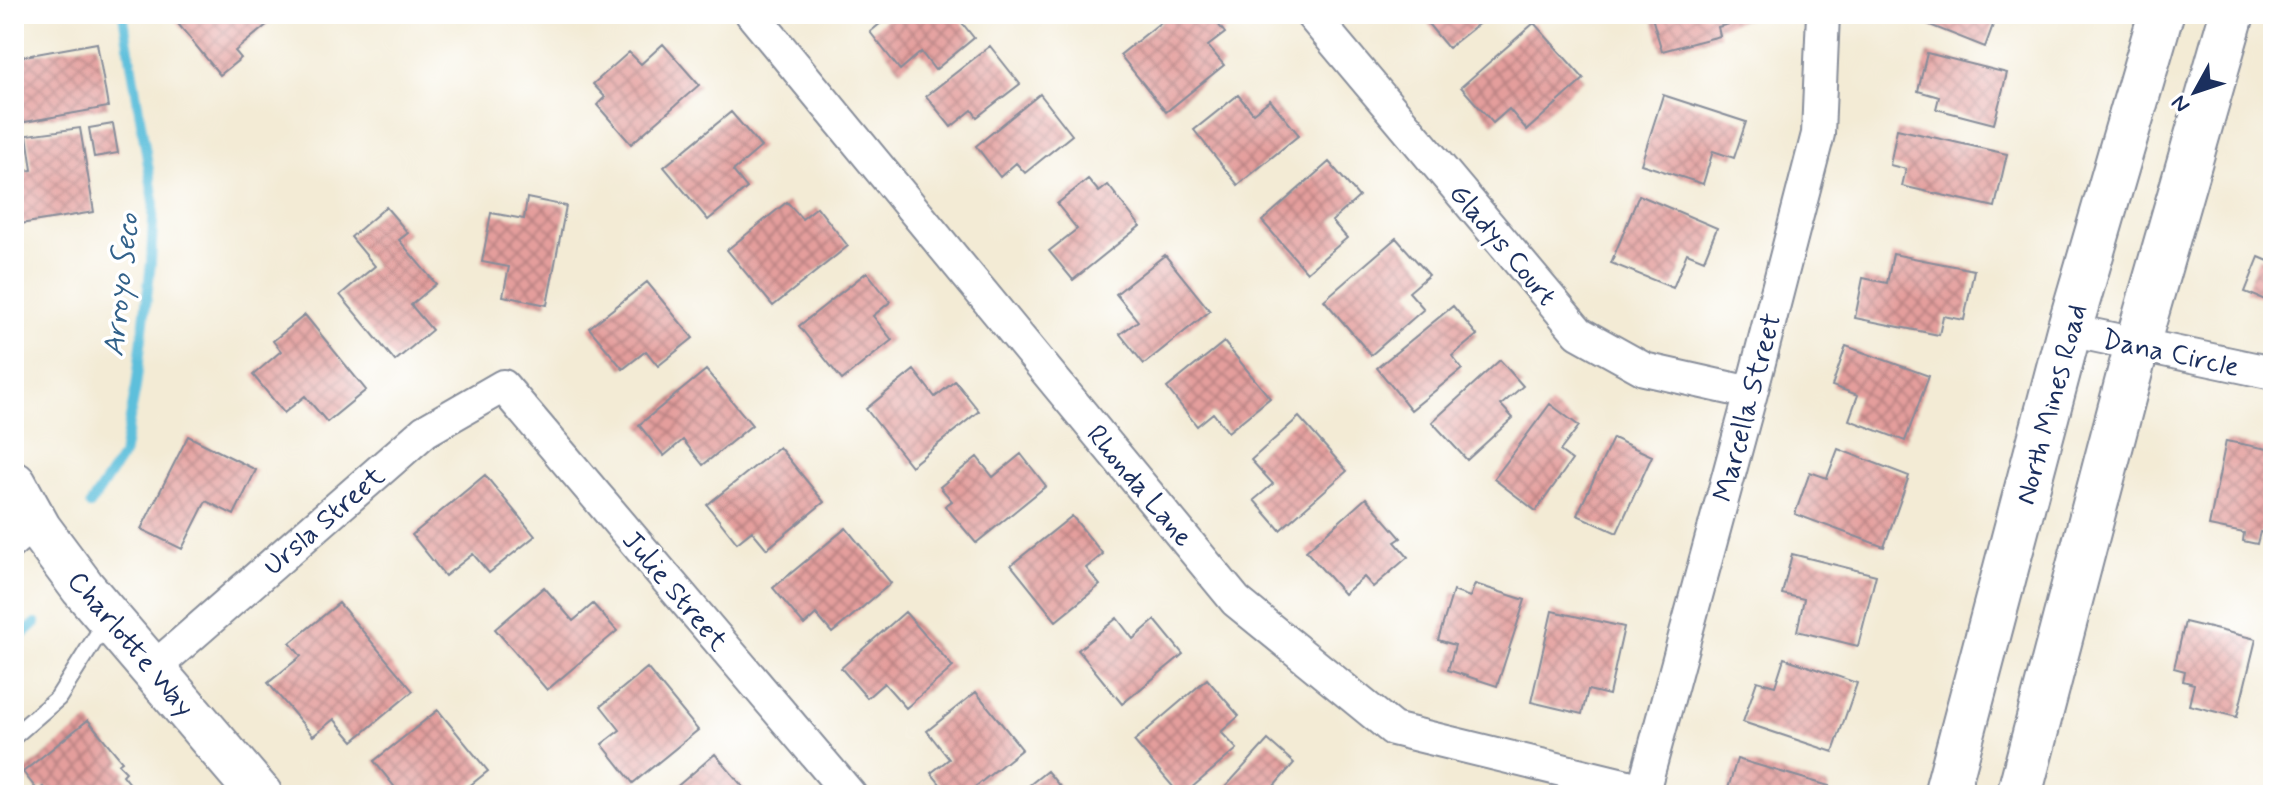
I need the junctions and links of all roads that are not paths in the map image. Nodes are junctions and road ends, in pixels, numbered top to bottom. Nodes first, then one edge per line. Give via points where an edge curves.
1 (752, 14) edge
2 (1311, 14) edge
3 (1823, 14) edge
4 (2161, 14) edge
5 (2232, 14) edge
6 (2069, 330) junction
7 (2137, 345) junction
8 (2273, 373) edge
9 (503, 386) joint
10 (1751, 393) junction
11 (14, 484) edge
12 (26, 540) edge
13 (96, 602) junction
14 (154, 668) junction
15 (14, 736) edge
16 (1643, 792) edge
17 (260, 795) edge
18 (850, 795) edge
19 (1946, 795) edge
20 (2019, 795) edge

1 - 16 street, Rhonda Lane via 1236,601 1393,729
2 - 10 street, Gladys Court via 1579,333 1644,369
3 - 10 street, Marcella Street via 1818,134
4 - 6 main road, North Mines Road
5 - 7 main road
6 - 7 street, Dana Circle
6 - 19 main road, North Mines Road
7 - 8 street, Dana Circle
7 - 20 main road
9 - 14 street, Ursla Street via 425,431
9 - 18 street, Julie Street
10 - 16 street, Marcella Street
11 - 12 main road, Charlotte Way
12 - 13 main road, Charlotte Way
13 - 14 main road, Charlotte Way
13 - 15 lane via 58,698
14 - 17 main road, Charlotte Way

